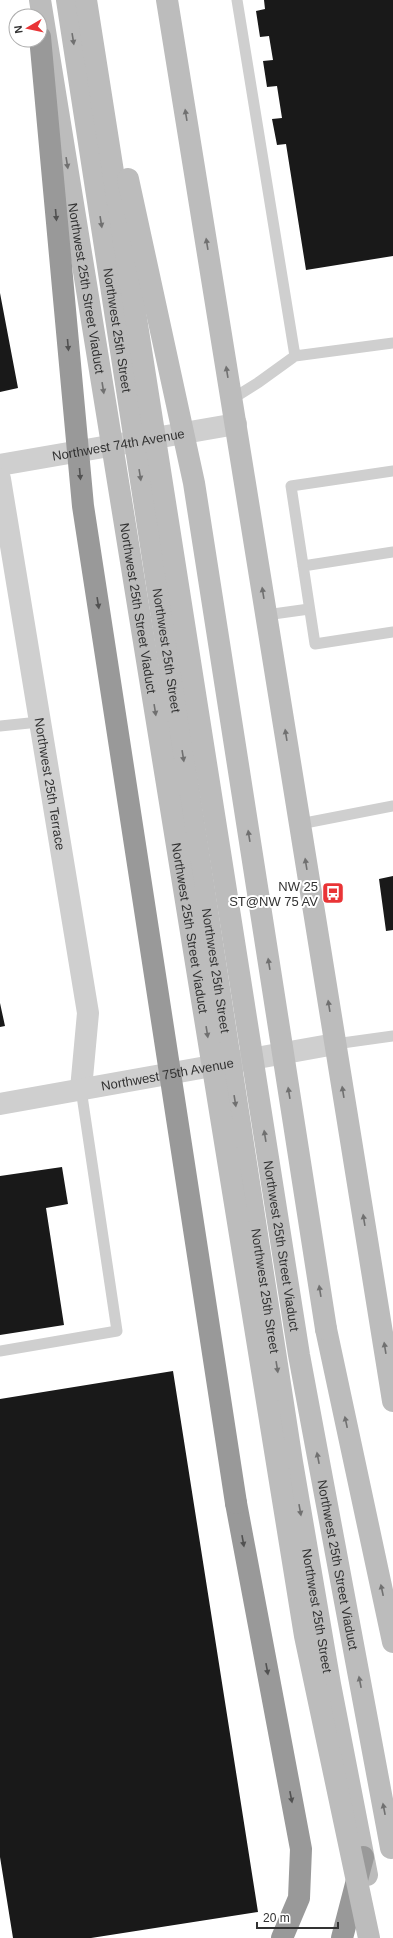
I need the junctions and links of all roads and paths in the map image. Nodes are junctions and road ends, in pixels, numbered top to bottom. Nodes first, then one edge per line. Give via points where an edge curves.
1 (40, 0) edge
2 (67, 0) edge
3 (86, 0) edge
4 (90, 0) edge
5 (168, 0) edge
6 (237, 0) edge
7 (41, 48) edge
8 (393, 343) edge
9 (294, 356) junction
10 (232, 399) junction
11 (236, 424) junction
12 (134, 441) junction
13 (0, 465) edge
14 (393, 471) edge
15 (0, 479) edge
16 (393, 552) edge
17 (303, 566) junction
18 (309, 609) junction
19 (266, 615) junction
20 (393, 632) edge
21 (39, 722) junction
22 (0, 726) edge
23 (393, 806) edge
24 (300, 824) junction
25 (393, 1036) edge
26 (335, 1044) junction
27 (229, 1062) junction
28 (81, 1089) junction
29 (0, 1104) edge
30 (0, 1351) edge
31 (393, 1401) edge
32 (393, 1642) edge
33 (392, 1851) edge
34 (357, 1856) junction
35 (282, 1938) edge
36 (342, 1938) edge
37 (369, 1938) edge
38 (379, 1938) edge

1 -> 34 main road, Northwest 25th Street Viaduct, bridge via 305,1636
2 -> 12 main road, Northwest 25th Street
33 -> 3 main road, Northwest 25th Street Viaduct, bridge via 299,1356
32 -> 4 main road, bridge via 326,1329 194,482
10 -> 5 main road
6 - 9 lane
7 -> 35 highway, bridge via 83,506 236,1503 301,1849 299,1898
8 - 9 lane
9 - 10 lane
10 - 11 main road
11 - 12 street, Northwest 74th Avenue
19 -> 11 main road
12 - 13 street, Northwest 74th Avenue
12 -> 27 main road, Northwest 25th Street
14 - 17 lane via 291,486
15 - 21 street, Northwest 25th Terrace
16 - 17 lane
17 - 18 lane
18 - 19 lane
18 - 20 lane via 315,644
24 -> 19 main road
21 - 22 lane
21 - 28 street, Northwest 25th Terrace via 88,1013
23 - 24 lane
26 -> 24 main road
25 - 26 lane
26 - 27 street, Northwest 75th Avenue
31 -> 26 main road
27 - 28 street, Northwest 75th Avenue
27 -> 34 main road, Northwest 25th Street
28 - 29 street, Northwest 75th Avenue
28 - 30 lane via 117,1332
34 - 36 highway
34 - 37 main road, bridge
34 - 38 main road, Northwest 25th Street

